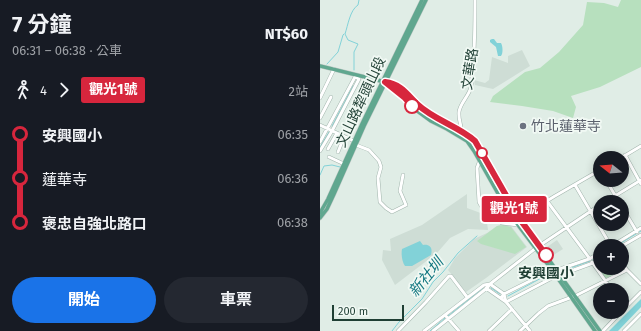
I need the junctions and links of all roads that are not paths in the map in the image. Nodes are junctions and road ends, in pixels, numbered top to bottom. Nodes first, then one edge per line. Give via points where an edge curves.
1 (422, 0) edge
2 (426, 0) edge
3 (476, 0) edge
4 (320, 66) edge
5 (334, 69) junction
6 (384, 82) junction
7 (320, 85) edge
8 (325, 88) junction
9 (331, 97) dead end
10 (320, 98) edge
11 (320, 118) edge
12 (320, 125) edge
13 (328, 128) junction
14 (332, 130) junction
15 (462, 131) junction
16 (336, 133) junction
17 (459, 136) junction
18 (344, 137) junction
19 (320, 142) edge
20 (355, 143) junction
21 (641, 146) edge
22 (328, 149) dead end
23 (320, 151) edge
24 (338, 152) dead end
25 (629, 153) edge
26 (329, 157) dead end
27 (480, 160) junction
28 (629, 162) edge
29 (344, 164) junction
30 (342, 172) junction
31 (593, 174) edge
32 (403, 175) dead end
33 (640, 182) edge
34 (575, 185) junction
35 (610, 187) edge
36 (615, 195) joint
37 (547, 201) junction
38 (591, 211) junction
39 (320, 213) edge
40 (320, 218) edge
41 (519, 218) junction
42 (629, 218) edge
43 (518, 225) junction
44 (566, 227) junction
45 (641, 228) edge
46 (639, 234) edge
47 (607, 239) edge
48 (627, 239) edge
49 (629, 241) edge
50 (540, 246) junction
51 (536, 248) junction
52 (591, 261) junction
53 (552, 270) junction
54 (557, 270) junction
55 (629, 272) edge
56 (558, 275) junction
57 (616, 275) edge
58 (605, 280) junction
59 (607, 283) edge
60 (490, 284) junction
61 (641, 284) edge
62 (484, 285) junction
63 (487, 288) junction
64 (641, 292) edge
65 (504, 294) junction
66 (575, 296) junction
67 (467, 298) junction
68 (501, 298) junction
69 (571, 298) junction
70 (506, 302) junction
71 (629, 304) edge
72 (512, 309) junction
73 (641, 314) edge
74 (444, 315) junction
75 (615, 319) edge
76 (448, 320) junction
77 (526, 325) junction
78 (398, 331) edge
79 (424, 331) edge
80 (433, 331) edge
81 (459, 331) edge
82 (489, 331) edge
83 (520, 331) edge
84 (530, 331) edge
85 (595, 331) edge
86 (600, 331) edge
87 (603, 331) edge
88 (624, 331) edge

1 - 6 main road, 文山路犂頭山段
2 - 6 main road, 文山路犂頭山段
3 - 15 street, 文華路 via 472,81 459,111
4 - 5 main road
5 - 6 main road
5 - 8 street
6 - 15 main road via 399,87 420,107
6 - 17 main road via 431,121
6 - 20 main road, 文山路犂頭山段
7 - 8 street
8 - 10 street
9 - 11 street
12 - 13 street
13 - 14 street
13 - 14 street via 355,77 359,79
13 - 19 street
14 - 16 street
14 - 23 street
15 - 17 street
15 - 41 main road via 475,141
16 - 18 street
16 - 22 street
17 - 27 main road via 467,141
18 - 20 street
18 - 24 street
20 - 29 main road, 文山路犂頭山段
20 - 30 main road, 文山路犂頭山段
20 - 32 street via 369,150 379,161 380,202 392,212 406,205 400,191
21 - 25 street
26 - 29 street
27 - 43 main road
27 - 43 street via 477,168 479,202 502,223
28 - 33 street
29 - 30 main road, 文山路犂頭山段
30 - 39 main road, 文山路犂頭山段
30 - 40 main road, 文山路犂頭山段 via 330,202
31 - 34 street
33 - 36 street
34 - 37 street
34 - 38 street
35 - 36 street
37 - 41 street
37 - 44 street
38 - 44 street
38 - 47 street
41 - 50 main road
42 - 46 street
43 - 51 main road
44 - 50 street
44 - 52 street
45 - 46 street
46 - 48 street
46 - 49 street
50 - 51 street
50 - 54 main road
51 - 53 main road
51 - 60 street
52 - 54 street
52 - 56 street
52 - 58 street
53 - 56 main road
53 - 65 street
54 - 56 main road
55 - 61 street
56 - 66 main road
56 - 69 main road
56 - 70 street
57 - 58 street
58 - 59 street
58 - 66 street
60 - 62 street
60 - 63 street
60 - 65 street
62 - 63 street
62 - 67 street
63 - 68 street
63 - 76 street
64 - 71 street
65 - 68 street
65 - 70 street
66 - 69 street
66 - 86 main road
67 - 74 street
67 - 78 street via 449,276
68 - 70 street
69 - 77 street via 548,306
69 - 85 main road
70 - 72 street
72 - 77 street
72 - 82 street
73 - 88 street
74 - 76 street
74 - 79 street
75 - 87 street
76 - 80 street
76 - 81 street
77 - 83 street
77 - 84 street

